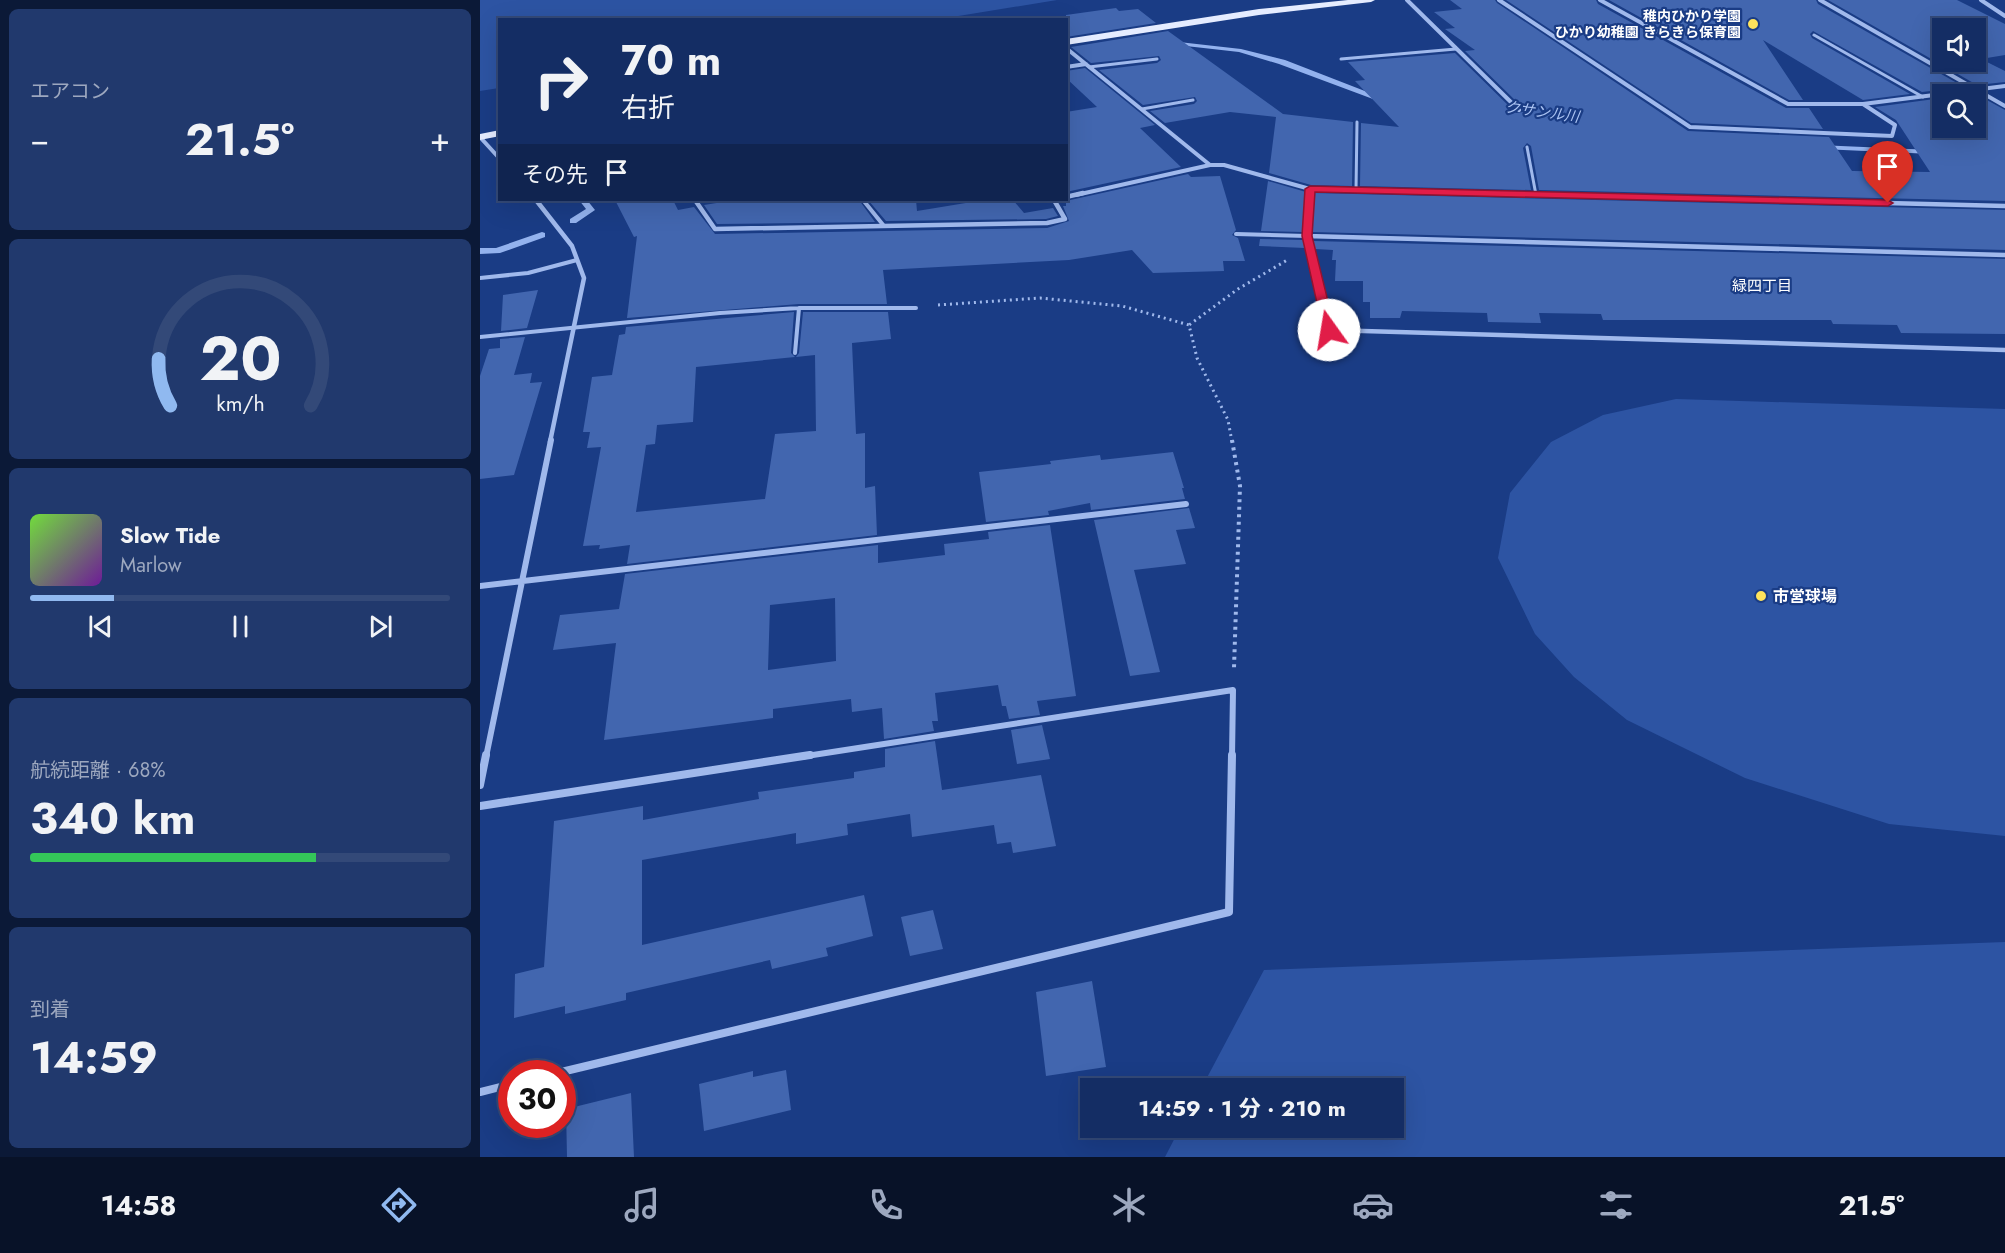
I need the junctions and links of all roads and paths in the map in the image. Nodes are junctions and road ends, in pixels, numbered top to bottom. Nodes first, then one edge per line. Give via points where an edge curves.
1 (1371, 0) edge
2 (1407, 0) edge
3 (1499, 0) edge
4 (1600, 0) edge
5 (1820, 0) edge
6 (1981, 0) edge
7 (2005, 16) edge
8 (1815, 35) dead end
9 (1068, 42) edge
10 (1456, 49) junction
11 (1068, 50) edge
12 (1158, 59) dead end
13 (1341, 59) dead end
14 (1088, 66) junction
15 (1068, 67) edge
16 (1966, 84) edge
17 (2005, 86) edge
18 (1986, 89) edge
19 (1932, 95) edge
20 (1923, 96) junction
21 (1986, 96) edge
22 (1193, 100) dead end
23 (1863, 104) junction
24 (2005, 106) edge
25 (1142, 109) junction
26 (1519, 110) dead end
27 (1357, 122) dead end
28 (498, 134) edge
29 (480, 137) edge
30 (1527, 147) dead end
31 (498, 157) edge
32 (1210, 165) junction
33 (1310, 189) junction
34 (1356, 190) junction
35 (1536, 195) junction
36 (1068, 197) edge
37 (537, 201) edge
38 (696, 201) edge
39 (864, 201) edge
40 (1054, 201) edge
41 (2005, 206) edge
42 (884, 226) junction
43 (1236, 234) dead end
44 (1307, 236) junction
45 (1310, 246) junction
46 (2005, 255) edge
47 (577, 260) junction
48 (480, 278) edge
49 (799, 308) junction
50 (916, 308) joint
51 (1188, 325) junction
52 (574, 327) junction
53 (480, 337) edge
54 (2005, 350) edge
55 (795, 354) dead end
56 (1186, 504) dead end
57 (523, 581) junction
58 (480, 586) edge
59 (1233, 690) junction
60 (480, 785) edge
61 (480, 806) edge
62 (576, 1069) edge
63 (498, 1088) edge
64 (480, 1092) edge

1 - 9 main road via 1258,12
2 - 10 street
3 - 23 street via 1690,127 1892,136 1894,125
4 - 23 street via 1788,104
5 - 16 street
6 - 7 street
8 - 20 lane
10 - 13 lane
10 - 26 street
11 - 14 street
12 - 14 lane
14 - 15 street
14 - 25 street
17 - 18 street
19 - 20 street
20 - 23 street
21 - 24 street
22 - 25 lane
25 - 32 street
27 - 34 lane
28 - 29 main road
29 - 31 street
30 - 35 lane
32 - 33 street via 1224,165
32 - 36 street
33 - 34 street
33 - 44 street
34 - 35 street
35 - 41 street
37 - 47 street via 572,246
38 - 42 street via 715,229
39 - 42 lane
40 - 42 street via 1065,219
43 - 44 lane
44 - 45 street
44 - 46 street
45 - 51 path via 1238,289
45 - 54 street via 1329,330
47 - 48 lane via 528,273
47 - 52 street via 584,278
49 - 50 lane
49 - 52 lane
49 - 55 lane
50 - 51 path via 1040,298 1122,306
51 - 59 path via 1197,358 1227,420 1240,486
52 - 53 lane
52 - 57 street
56 - 57 street
57 - 58 street
57 - 60 street
59 - 61 street
59 - 62 street via 1229,912
63 - 64 street

